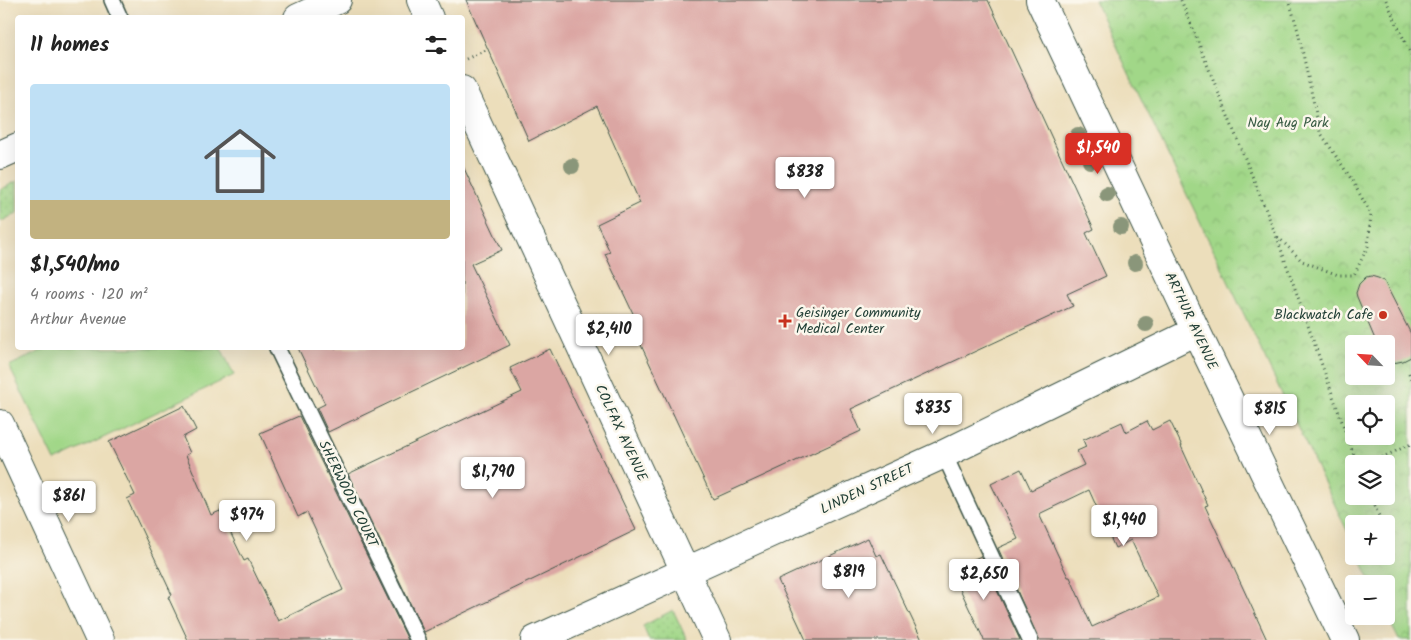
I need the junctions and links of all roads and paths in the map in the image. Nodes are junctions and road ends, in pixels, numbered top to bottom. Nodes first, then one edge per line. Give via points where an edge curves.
1 (112, 0) edge
2 (337, 0) edge
3 (421, 0) edge
4 (1040, 0) edge
5 (1181, 0) edge
6 (1289, 0) edge
7 (1386, 0) edge
8 (119, 15) edge
9 (304, 15) edge
10 (428, 15) edge
11 (488, 49) dead end
12 (1411, 56) edge
13 (465, 60) edge
14 (465, 96) edge
15 (15, 148) edge
16 (0, 155) edge
17 (1276, 234) junction
18 (1196, 331) junction
19 (278, 350) edge
20 (1409, 373) dead end
21 (1411, 379) edge
22 (0, 424) edge
23 (1411, 444) edge
24 (944, 454) junction
25 (1354, 455) edge
26 (1387, 455) edge
27 (685, 572) junction
28 (100, 640) edge
29 (418, 640) edge
30 (535, 640) edge
31 (717, 640) edge
32 (1030, 640) edge
33 (1345, 640) edge

1 - 8 lane
2 - 9 street
3 - 10 street
4 - 18 street, ARTHUR AVENUE
5 - 17 path
6 - 17 path via 1320,132 1371,214 1368,246 1354,275 1338,275 1302,261
7 - 12 path
11 - 13 path
14 - 27 street, COLFAX AVENUE
15 - 16 street
17 - 25 path
18 - 24 street, LINDEN STREET
18 - 33 street, ARTHUR AVENUE
19 - 29 lane, SHERWOOD COURT
20 - 21 path
22 - 28 street
23 - 26 path
24 - 27 street, LINDEN STREET
24 - 32 lane
27 - 30 street, LINDEN STREET
27 - 31 street, COLFAX AVENUE

